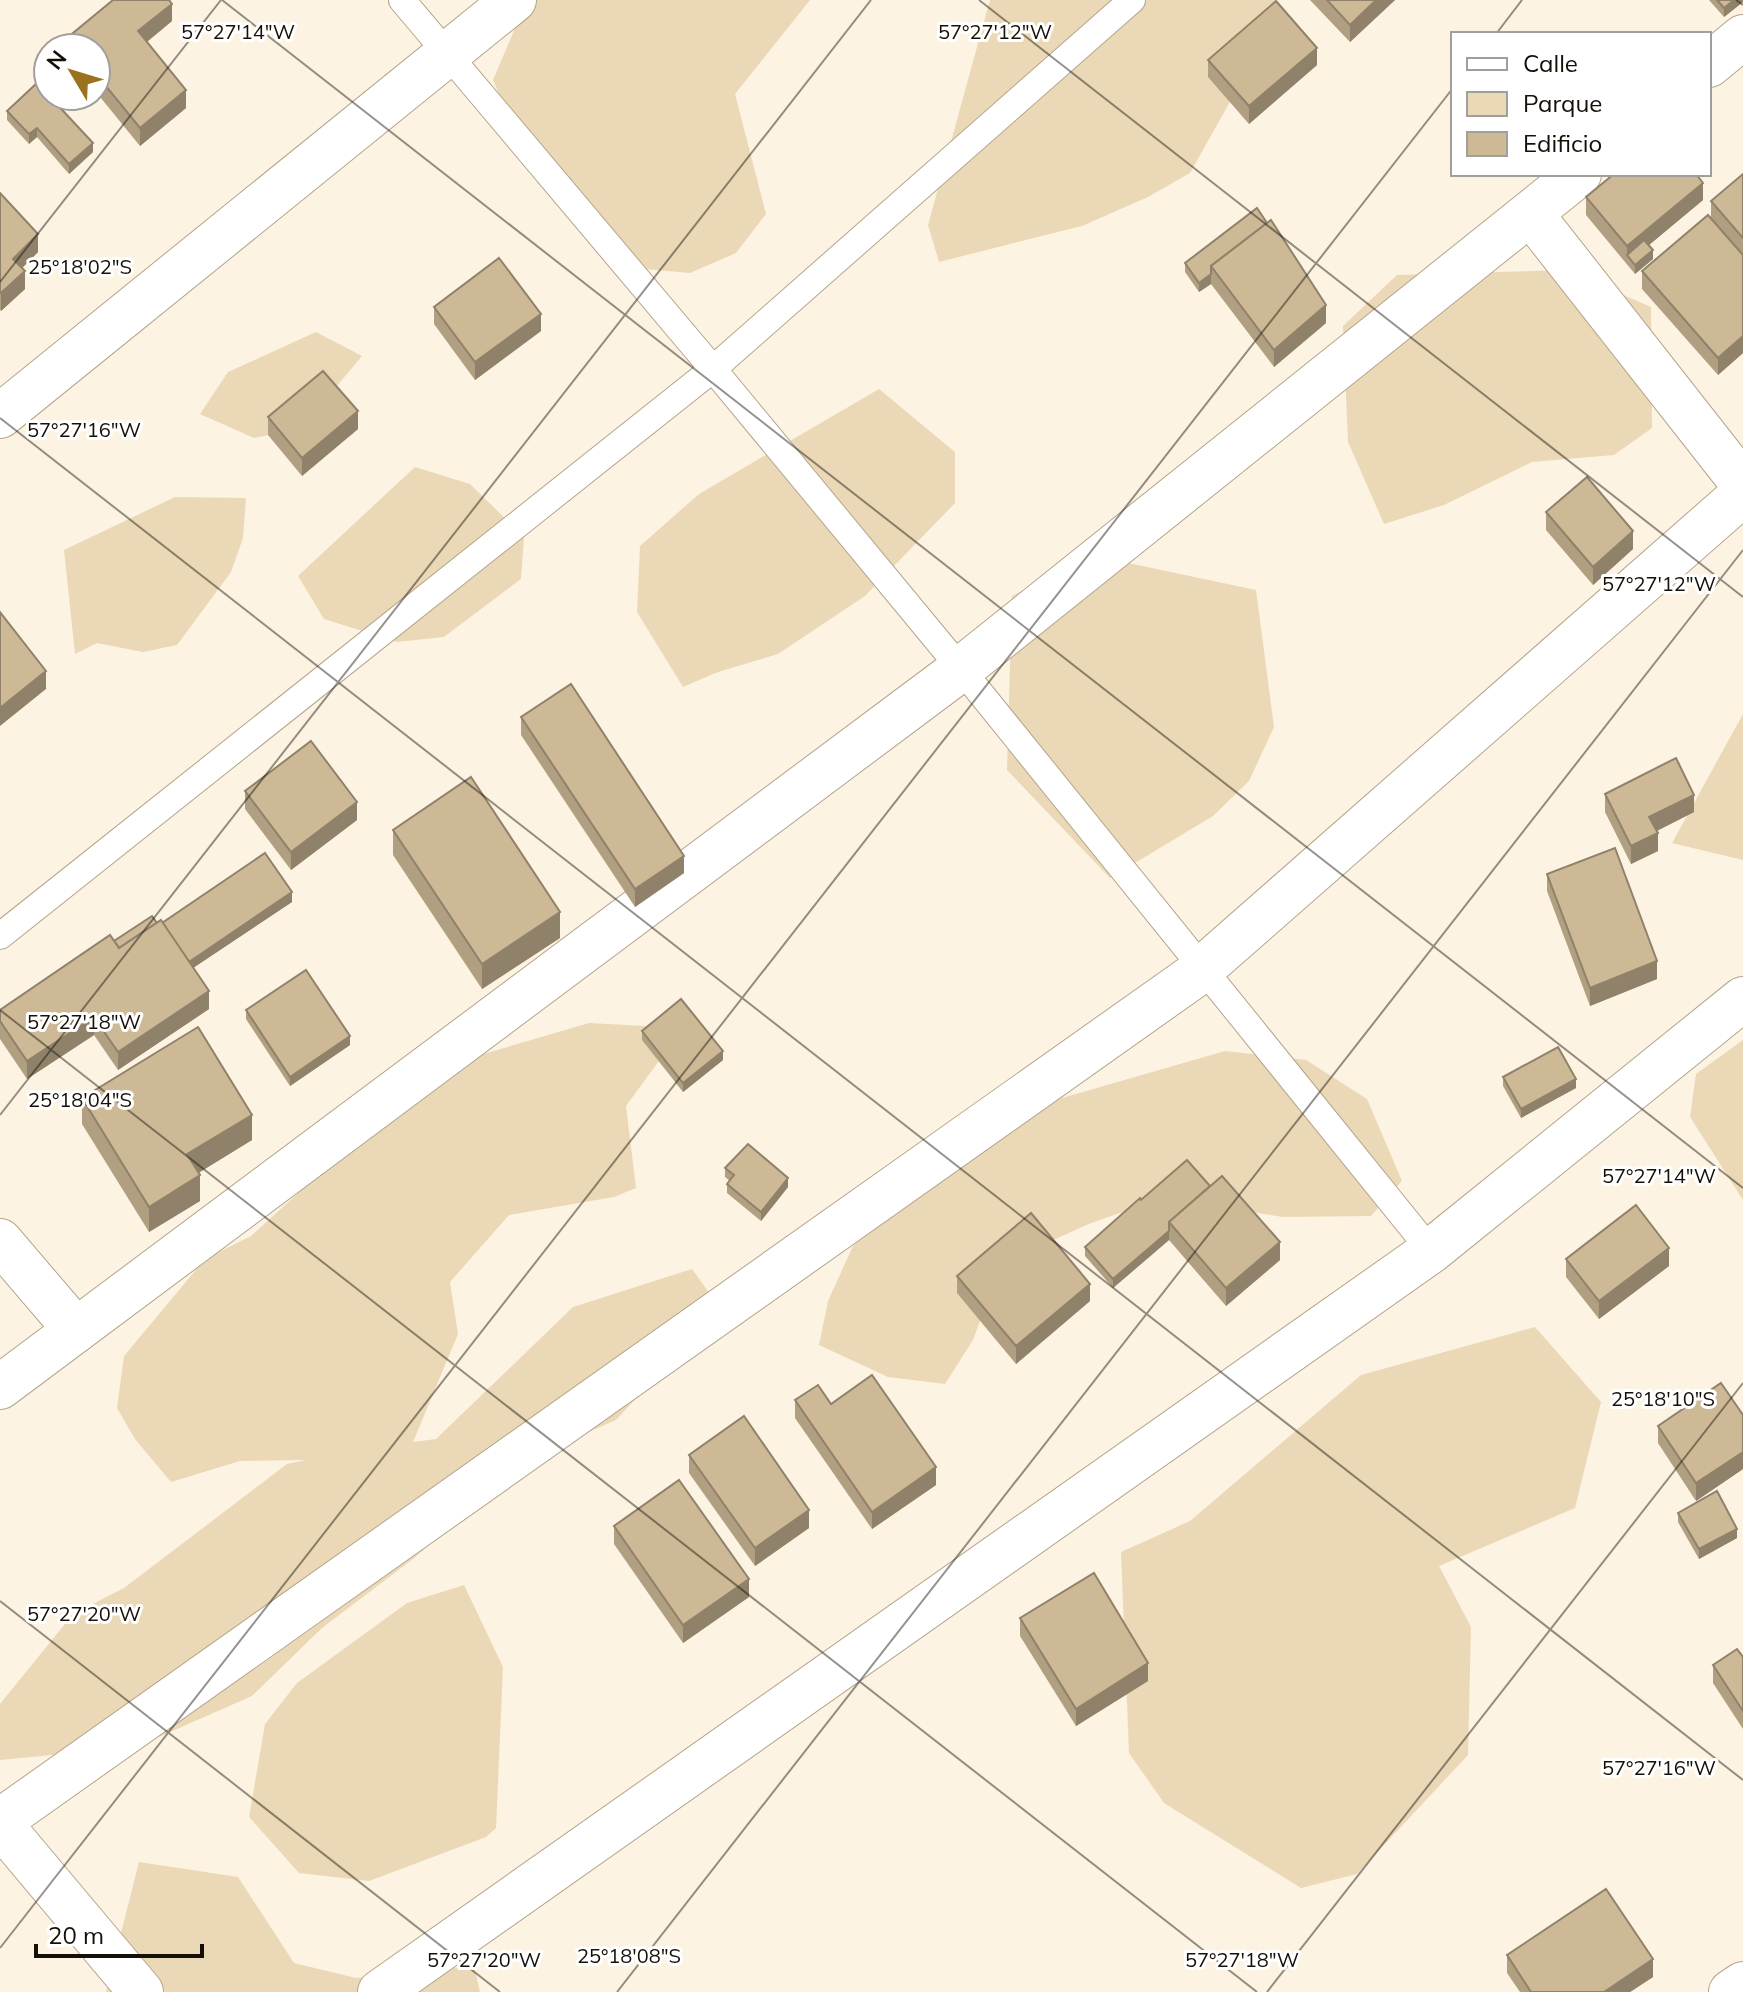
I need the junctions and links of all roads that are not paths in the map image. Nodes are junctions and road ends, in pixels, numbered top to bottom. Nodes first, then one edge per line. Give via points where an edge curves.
1 (402, 0) edge
2 (514, 0) edge
3 (1132, 0) edge
4 (1743, 37) edge
5 (449, 54) junction
6 (1711, 63) edge
7 (1577, 176) edge
8 (1531, 214) junction
9 (713, 369) junction
10 (0, 416) edge
11 (1743, 484) edge
12 (1743, 494) edge
13 (961, 669) junction
14 (0, 936) edge
15 (1203, 969) junction
16 (1743, 999) edge
17 (0, 1241) edge
18 (1431, 1251) junction
19 (76, 1330) junction
20 (0, 1387) edge
21 (0, 1822) edge
22 (1743, 1984) edge
23 (141, 1992) edge
24 (380, 1992) edge
25 (1731, 1992) edge

1 - 5 lane
2 - 5 street
3 - 9 lane
4 - 6 street
5 - 9 lane
5 - 10 street
7 - 8 street
8 - 11 street
8 - 13 street
9 - 13 lane
9 - 14 lane
12 - 15 street
13 - 15 lane
13 - 19 street
15 - 18 lane
15 - 21 street
16 - 18 street
17 - 19 street
18 - 24 street
19 - 20 street
21 - 23 street
22 - 25 street

